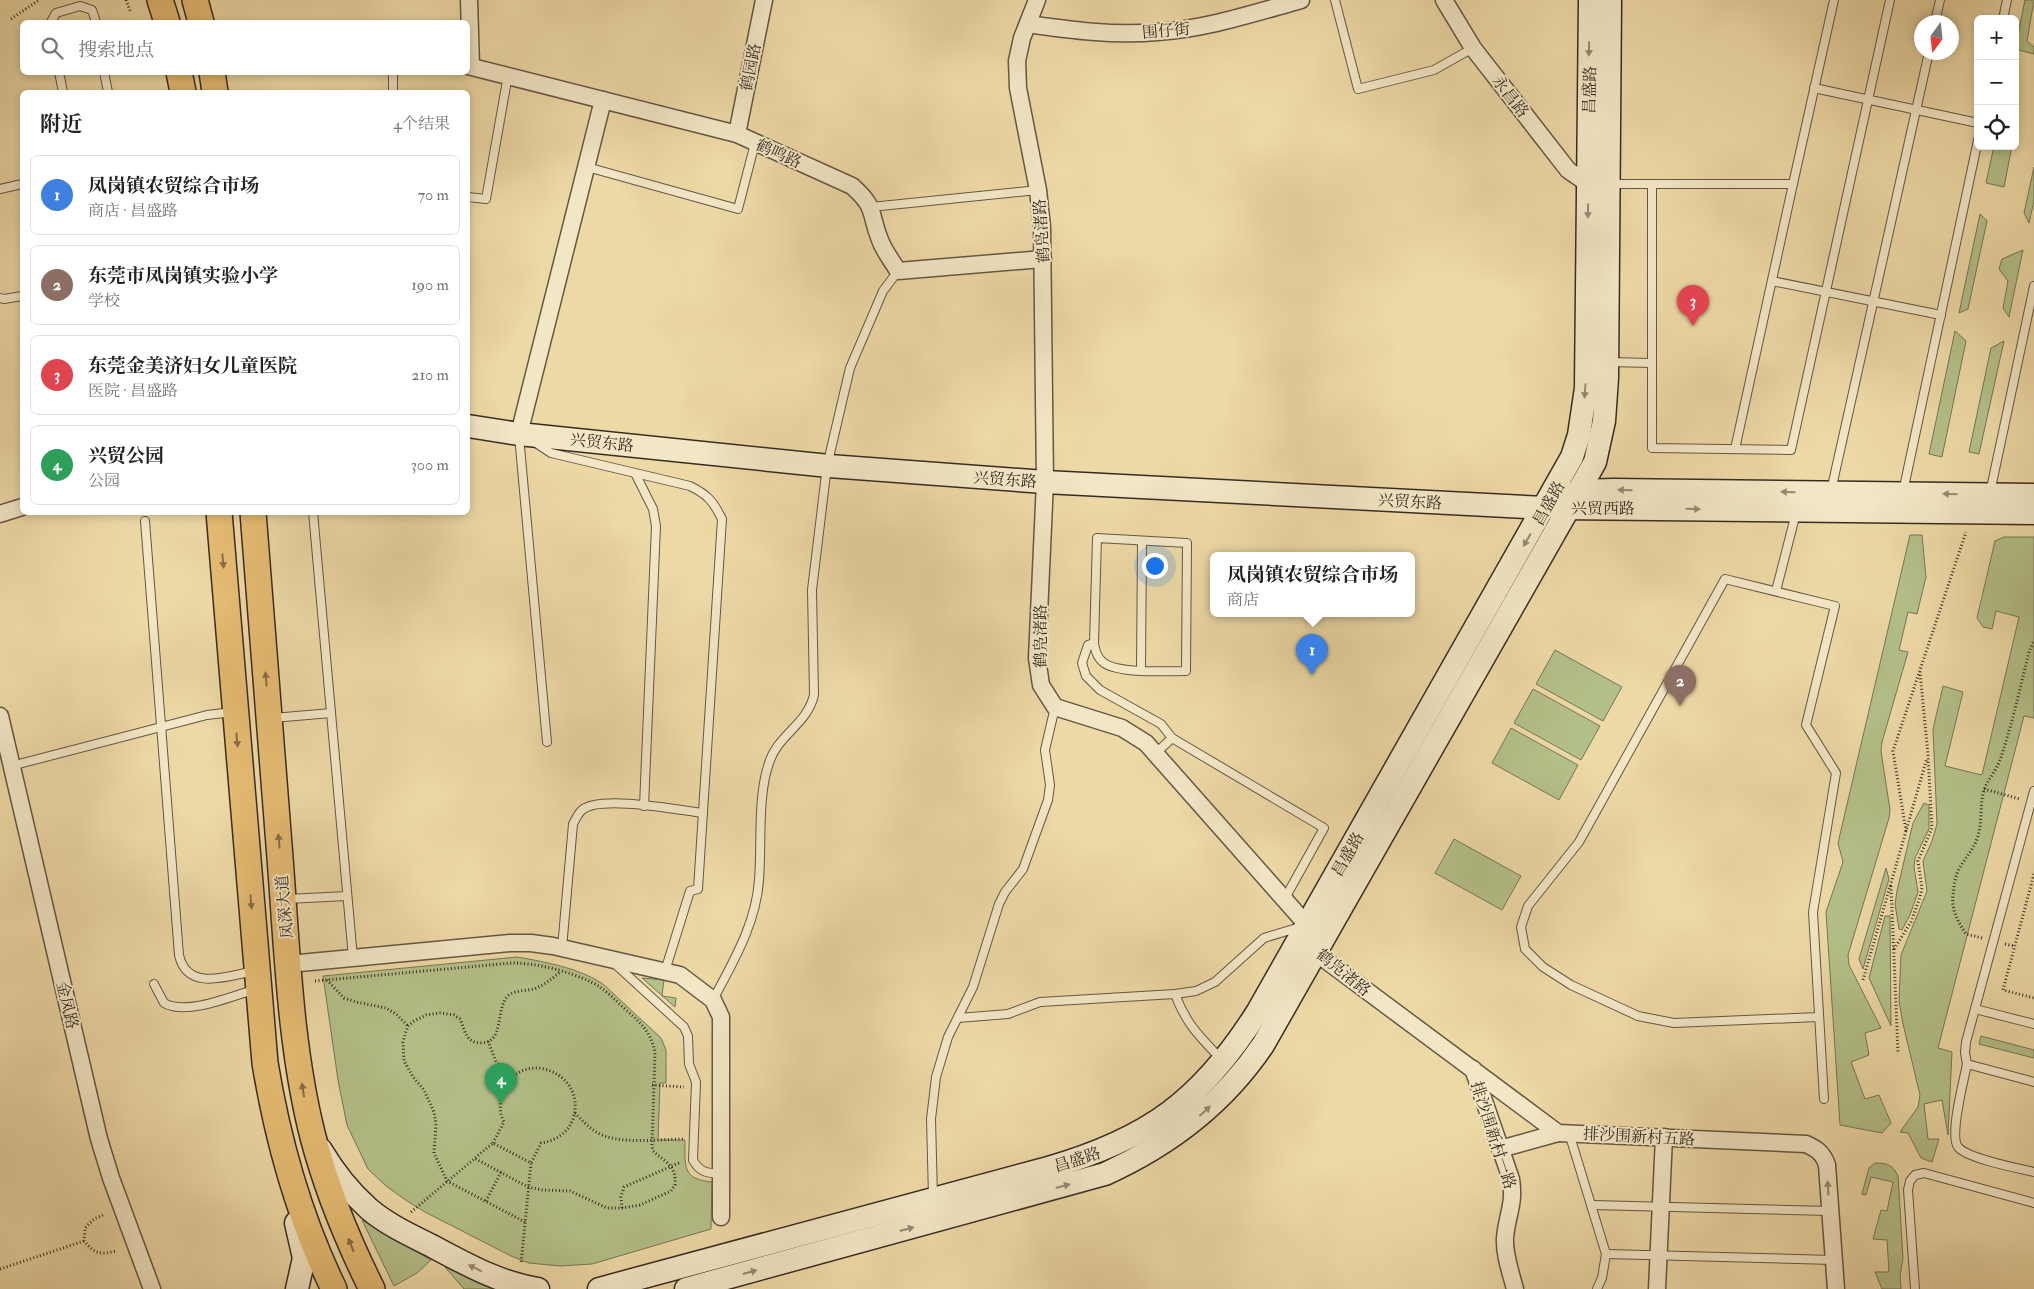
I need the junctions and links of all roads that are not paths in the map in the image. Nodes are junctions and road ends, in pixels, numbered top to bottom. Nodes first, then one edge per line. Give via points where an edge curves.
1 (160, 0) edge
2 (195, 0) edge
3 (469, 0) edge
4 (764, 0) edge
5 (1037, 0) edge
6 (1301, 0) edge
7 (1336, 0) edge
8 (1444, 0) edge
9 (1590, 0) edge
10 (1610, 0) edge
11 (1834, 0) edge
12 (1890, 0) edge
13 (1940, 0) edge
14 (2007, 0) edge
15 (1937, 15) edge
16 (2004, 15) edge
17 (52, 20) edge
18 (95, 20) edge
19 (166, 20) edge
20 (200, 20) edge
21 (469, 20) edge
22 (1028, 24) junction
23 (1473, 48) junction
24 (1927, 60) edge
25 (470, 66) edge
26 (60, 75) edge
27 (105, 75) edge
28 (180, 75) edge
29 (212, 75) edge
30 (393, 75) edge
31 (508, 76) junction
32 (1814, 88) junction
33 (63, 90) edge
34 (108, 90) edge
35 (183, 90) edge
36 (215, 90) edge
37 (393, 90) edge
38 (603, 100) junction
39 (1868, 100) junction
40 (1916, 110) junction
41 (1974, 122) edge
42 (737, 134) junction
43 (755, 142) junction
44 (1976, 150) edge
45 (587, 167) junction
46 (20, 184) edge
47 (1598, 184) junction
48 (1652, 184) junction
49 (1793, 184) junction
50 (0, 188) edge
51 (1038, 190) junction
52 (470, 197) edge
53 (871, 207) junction
54 (1043, 259) junction
55 (898, 271) junction
56 (1772, 280) junction
57 (2034, 286) edge
58 (1826, 292) junction
59 (20, 296) edge
60 (0, 298) edge
61 (1874, 302) junction
62 (1941, 315) junction
63 (1597, 362) junction
64 (1652, 363) junction
65 (470, 426) edge
66 (519, 434) junction
67 (1735, 449) junction
68 (827, 466) junction
69 (635, 473) junction
70 (1045, 482) junction
71 (2034, 495) edge
72 (1573, 499) junction
73 (1829, 501) junction
74 (1903, 502) junction
75 (1989, 503) junction
76 (1545, 508) junction
77 (20, 509) edge
78 (1796, 510) junction
79 (2034, 513) edge
80 (0, 514) edge
81 (219, 515) edge
82 (253, 515) edge
83 (313, 515) edge
84 (145, 521) dead end
85 (1142, 540) junction
86 (1776, 591) junction
87 (1094, 643) junction
88 (1141, 670) junction
89 (1055, 707) junction
90 (235, 712) junction
91 (331, 713) junction
92 (0, 716) edge
93 (269, 718) junction
94 (162, 727) junction
95 (1172, 738) junction
96 (547, 742) dead end
97 (1155, 754) junction
98 (11, 766) junction
99 (2034, 791) edge
100 (644, 806) junction
101 (703, 813) junction
102 (348, 896) junction
103 (284, 899) junction
104 (1284, 900) junction
105 (1307, 925) junction
106 (562, 948) junction
107 (1316, 953) junction
108 (353, 958) junction
109 (608, 958) junction
110 (289, 964) junction
111 (666, 971) junction
112 (257, 980) junction
113 (154, 984) dead end
114 (1175, 994) junction
115 (713, 1000) junction
116 (1975, 1008) junction
117 (1819, 1017) junction
118 (958, 1018) junction
119 (2034, 1024) edge
120 (1224, 1061) junction
121 (1967, 1064) junction
122 (1472, 1069) junction
123 (2034, 1082) edge
124 (1824, 1099) dead end
125 (1563, 1133) junction
126 (313, 1137) junction
127 (1664, 1137) junction
128 (1500, 1149) junction
129 (286, 1162) junction
130 (2034, 1172) edge
131 (721, 1174) junction
132 (933, 1199) junction
133 (2034, 1203) edge
134 (1592, 1205) junction
135 (1661, 1206) junction
136 (1830, 1211) junction
137 (722, 1217) dead end
138 (1606, 1254) junction
139 (1659, 1256) junction
140 (1834, 1260) junction
141 (152, 1289) edge
142 (297, 1289) edge
143 (334, 1289) edge
144 (372, 1289) edge
145 (538, 1289) edge
146 (599, 1289) edge
147 (686, 1289) edge
148 (1515, 1289) edge
149 (1597, 1289) edge
150 (1657, 1289) edge
151 (1836, 1289) edge
152 (1915, 1289) edge

1 - 19 main road
2 - 20 main road
3 - 21 street
4 - 42 street, 鹤园路
5 - 22 street, 鹤凫渚路
6 - 22 street, 围仔街 via 1197,27 1156,32 1078,31
7 - 23 lane via 1358,89 1434,70
8 - 23 street, 永昌路
9 -> 47 street, 昌盛路
10 - 47 street, 昌盛路
11 - 32 lane
12 - 39 lane
13 - 15 lane
14 - 16 lane
17 - 18 lane via 56,13 80,6 92,10
22 - 51 street, 鹤凫渚路 via 1017,62 1018,88
23 - 47 street, 永昌路 via 1568,170
24 - 40 lane
25 - 31 street, 鹤鸣路
26 - 33 lane
27 - 34 lane
28 - 35 main road
29 - 36 main road
30 - 37 lane
31 - 38 street, 鹤鸣路
31 - 52 lane via 486,199
32 - 39 lane
32 - 49 lane
38 - 42 street, 鹤鸣路
38 - 45 street
39 - 40 lane
39 - 58 lane
40 - 41 lane
40 - 61 lane
42 - 43 street, 鹤鸣路
43 - 45 lane via 738,209
43 - 53 street, 鹤鸣路 via 852,186
44 - 62 lane
45 - 66 street
46 - 50 lane
47 - 48 lane
47 - 63 street, 昌盛路
48 - 49 lane
48 - 64 lane
49 - 56 lane
51 - 53 lane
51 - 54 street, 鹤凫渚路
53 - 55 street, 鹤鸣路 via 880,240
54 - 55 street
54 - 70 street, 鹤凫渚路
55 - 68 lane via 883,291 850,368
56 - 58 lane
56 - 67 lane
57 - 75 lane
58 - 61 lane
58 - 67 lane via 1791,450
59 - 60 lane
61 - 62 lane
61 - 73 lane
62 - 74 lane
63 - 64 lane
63 - 72 street, 昌盛路 via 1604,421 1595,462
63 -> 76 street, 昌盛路 via 1585,397 1572,457
64 - 67 lane via 1652,448
65 - 66 street, 兴贸东路
66 - 68 street, 兴贸东路
66 - 69 lane via 551,452
66 - 96 lane
68 - 70 street, 兴贸东路
68 - 115 lane via 812,590 814,695 805,717 778,743 768,765 759,883 752,918 740,950
69 - 100 lane via 653,509 656,526
69 - 101 lane via 698,490 715,504 722,519
70 - 76 street, 兴贸东路
70 - 89 street, 鹤凫渚路 via 1037,658 1041,685
71 - 75 street, 兴贸西路
73 -> 72 street, 兴贸西路
72 - 76 street, 兴贸西路
72 -> 78 street, 兴贸西路
72 - 107 street, 昌盛路
73 - 74 street, 兴贸西路
73 - 78 street, 兴贸西路
74 - 75 street, 兴贸西路
75 - 79 street, 兴贸西路
76 -> 105 street, 昌盛路
77 - 80 street
78 - 86 lane
81 -> 90 main road, 凤深大道
93 -> 82 main road, 凤深大道
83 - 91 lane
84 - 94 lane
85 - 87 lane via 1097,538
85 - 88 lane
85 - 88 lane via 1187,542 1186,671
86 - 117 lane via 1835,606 1806,725 1836,773 1813,912
86 - 117 lane via 1725,579 1579,842 1528,906 1521,927 1525,949 1543,967 1571,985 1638,1016 1674,1023
87 - 88 lane via 1096,654 1103,663 1117,669
87 - 95 lane via 1088,645 1082,663 1086,676 1100,690 1161,724
89 - 97 street, 鹤凫渚路 via 1122,728 1146,743
89 - 118 lane via 1046,750 1050,785 1048,800 1022,869 999,904 973,986
90 - 94 lane via 207,715
90 -> 112 main road, 凤深大道
91 - 93 lane
91 - 102 lane
92 - 98 street, 金凤路
103 -> 93 main road, 凤深大道
94 - 98 lane
94 - 112 lane via 181,964 197,978
95 - 97 lane
95 - 104 lane via 1324,828
97 - 104 street, 鹤凫渚路
98 - 141 street, 金凤路 via 99,1139
99 - 116 lane
100 - 101 lane
100 - 106 lane via 604,803 581,810 573,824
101 - 111 lane via 698,889 690,892
102 - 103 lane
102 - 108 lane
103 - 110 main road, 凤深大道
104 - 105 street, 鹤凫渚路
105 - 107 street, 鹤凫渚路
105 - 114 lane via 1264,938 1215,982 1196,991
105 - 120 street, 昌盛路 via 1258,1011
106 - 108 street via 532,943 510,944
106 - 109 street
107 - 122 street, 鹤凫渚路
147 -> 107 street, 昌盛路 via 1082,1181 1147,1154 1197,1118 1236,1082 1263,1045
108 - 110 street
109 - 111 street
109 - 131 lane via 684,1027 688,1036 689,1064 696,1082 693,1160 704,1173
126 -> 110 main road, 凤深大道 via 298,1051
111 - 115 street via 680,975
112 - 113 lane via 208,1003 176,1008 164,1003
112 - 129 main road, 凤深大道 via 269,1088
114 - 118 lane via 1040,1002 1008,1014
114 - 120 lane via 1192,1029
115 - 131 street via 721,1017
116 - 119 lane
116 - 121 lane via 1966,1042
117 - 124 lane
118 - 132 lane via 948,1037 936,1077 931,1118
120 - 132 street, 昌盛路 via 1189,1097 1128,1140 1076,1160
121 - 123 lane
121 - 130 lane via 1954,1133 1957,1146 1968,1155
122 - 125 street
122 - 128 street, 排沙围新村一路
125 - 127 street, 排沙围新村五路
125 - 128 street, 排沙围新村五路
125 - 134 lane
144 -> 126 main road, 凤深大道 via 341,1220
145 -> 126 street via 479,1271 383,1219 347,1187
127 - 135 street
136 -> 127 street, 排沙围新村五路 via 1827,1165 1816,1148 1806,1144
128 - 148 street, 排沙围新村一路 via 1513,1193 1505,1237
129 - 142 street via 304,1258
129 - 143 main road, 凤深大道
131 - 137 street
132 - 146 street, 昌盛路
133 - 152 lane via 1924,1173 1915,1175 1908,1190
134 - 135 lane
134 - 138 lane
135 - 136 lane
135 - 139 street
136 - 140 street
138 - 139 lane
138 - 149 lane
139 - 140 lane
139 - 150 street
140 - 151 street

